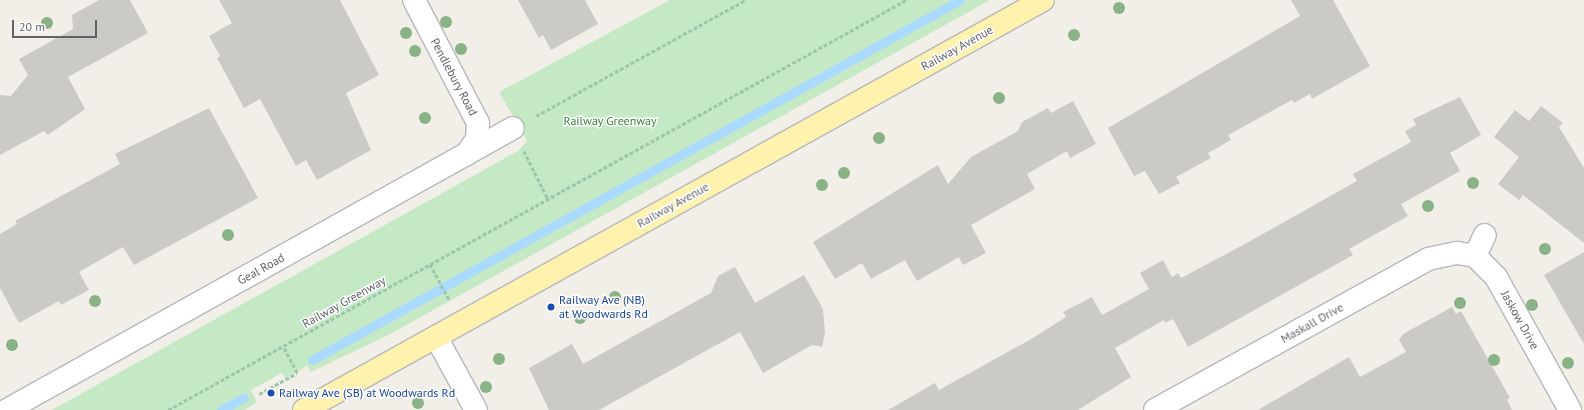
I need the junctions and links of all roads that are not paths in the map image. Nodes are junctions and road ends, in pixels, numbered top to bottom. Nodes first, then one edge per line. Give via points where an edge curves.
1 (414, 0) edge
2 (1043, 0) edge
3 (514, 128) road end
4 (466, 155) junction
5 (1485, 235) dead end
6 (1475, 256) junction
7 (436, 337) junction
8 (8, 410) edge
9 (304, 410) edge
10 (476, 410) edge
11 (1155, 410) edge
12 (1570, 410) edge

1 - 4 street, Pendlebury Road via 478,123 477,139
2 - 7 main road, Railway Avenue
3 - 4 street, Geal Road
4 - 8 street, Geal Road
5 - 6 street
6 - 11 street, Maskall Drive via 1457,253 1428,259
6 - 12 street, Jaskow Drive via 1496,277
7 - 9 main road, Railway Avenue
7 - 10 street

